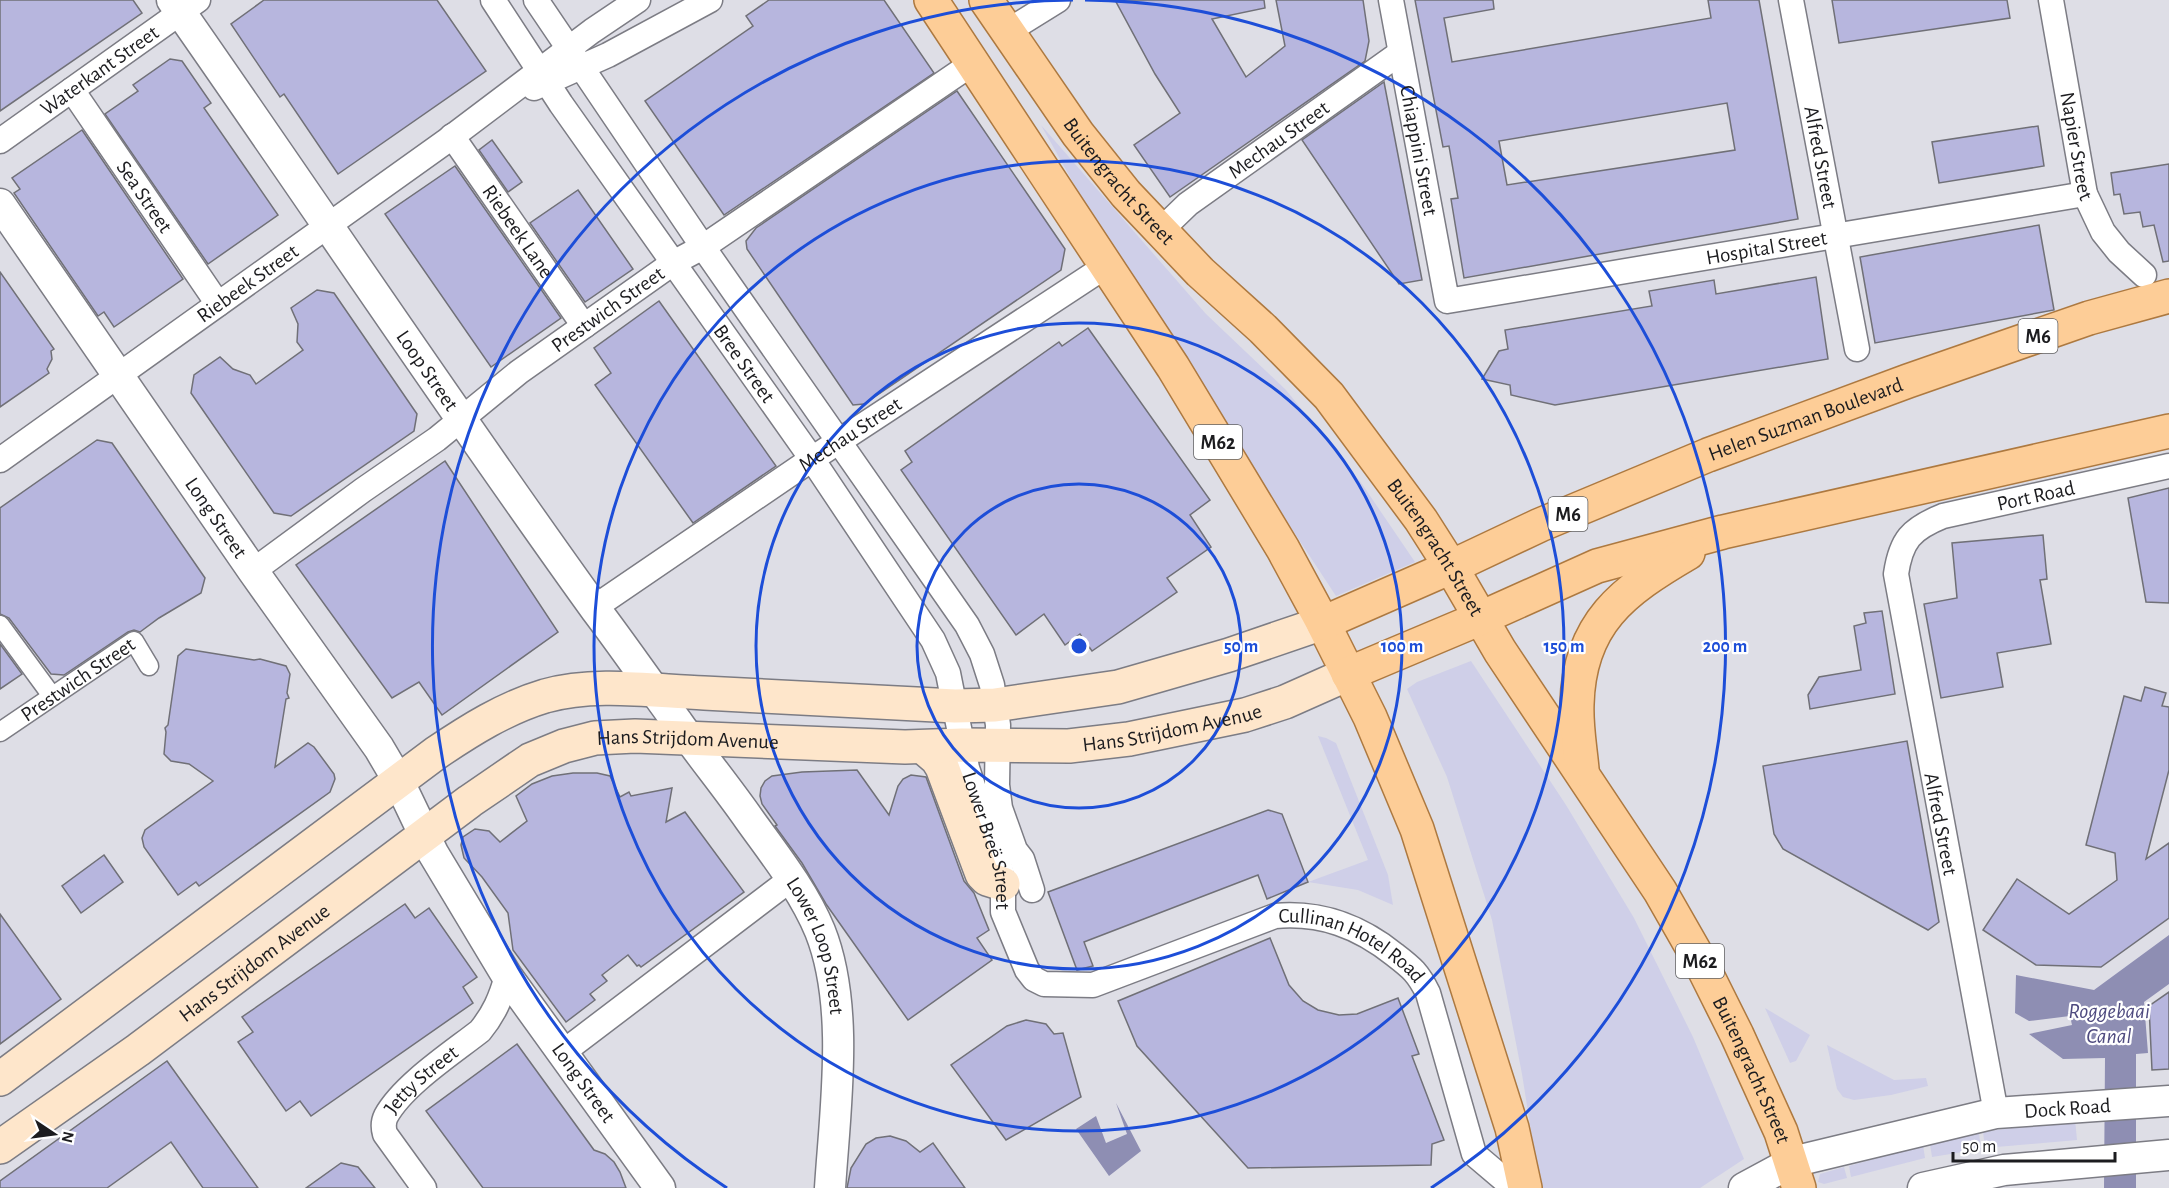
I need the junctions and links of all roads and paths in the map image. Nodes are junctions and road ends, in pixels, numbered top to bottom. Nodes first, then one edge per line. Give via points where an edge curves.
1 (493, 0) edge
2 (536, 0) edge
3 (638, 0) edge
4 (710, 0) edge
5 (931, 0) edge
6 (986, 0) edge
7 (1059, 0) edge
8 (1391, 0) edge
9 (1791, 0) edge
10 (2051, 0) edge
11 (184, 4) edge
12 (1008, 31) junction
13 (1400, 53) junction
14 (575, 57) junction
15 (973, 63) junction
16 (543, 77) junction
17 (72, 90) junction
18 (452, 136) junction
19 (0, 141) edge
20 (2085, 194) junction
21 (0, 204) edge
22 (327, 224) junction
23 (1160, 231) junction
24 (1837, 235) junction
25 (703, 247) junction
26 (673, 263) junction
27 (1106, 266) junction
28 (2144, 275) dead end
29 (2169, 296) edge
30 (1447, 301) joint
31 (218, 304) junction
32 (584, 326) junction
33 (1857, 349) dead end
34 (119, 375) junction
35 (462, 417) junction
36 (2169, 431) edge
37 (839, 441) junction
38 (812, 459) junction
39 (0, 460) edge
40 (2169, 466) edge
41 (1723, 532) junction
42 (1908, 537) joint
43 (1451, 567) junction
44 (253, 571) junction
45 (595, 607) junction
46 (1481, 618) junction
47 (1323, 623) junction
48 (0, 626) edge
49 (149, 666) dead end
50 (1348, 674) junction
51 (655, 690) junction
52 (52, 696) junction
53 (995, 705) junction
54 (955, 706) junction
55 (0, 732) edge
56 (688, 738) junction
57 (963, 745) junction
58 (999, 746) junction
59 (922, 747) junction
60 (1583, 774) junction
61 (399, 782) junction
62 (424, 837) junction
63 (791, 879) junction
64 (1013, 895) junction
65 (507, 976) junction
66 (1057, 985) joint
67 (562, 1053) junction
68 (0, 1079) edge
69 (2160, 1102) edge
70 (1996, 1113) junction
71 (0, 1147) edge
72 (2161, 1155) edge
73 (1795, 1175) edge
74 (424, 1188) edge
75 (660, 1188) edge
76 (830, 1188) edge
77 (1514, 1188) edge
78 (1524, 1188) edge
79 (1744, 1188) edge
80 (1923, 1188) edge

1 - 16 street, Bree Street
2 - 14 street, Bree Street
3 - 14 street, Riebeek Street
4 - 14 street, Riebeek Street via 608,55
5 - 15 main road, M62
6 - 12 main road, Buitengracht Street / M62
7 - 12 street
8 - 13 street, Chiappini Street
9 - 24 street, Alfred Street
10 - 20 street, Napier Street
11 - 17 street, Waterkant Street
11 - 22 street, Loop Street
12 - 23 main road, Buitengracht Street / M62 via 1078,134
13 - 23 street, Mechau Street via 1188,204
13 - 30 street, Chiappini Street
14 - 16 street, Riebeek Street
14 - 25 street, Bree Street
15 - 25 street, Prestwich Street
15 - 27 main road, M62
16 - 18 street, Riebeek Street via 493,105
16 - 26 street, Bree Street
17 - 19 street, Waterkant Street
17 - 31 street, Sea Street
18 - 22 street, Riebeek Street
18 - 32 street, Riebeek Lane
20 - 24 street, Hospital Street
20 - 28 street, Napier Street via 2103,232
21 - 34 street, Long Street
22 - 31 street, Riebeek Street
22 - 35 street, Loop Street
23 - 43 main road, Buitengracht Street / M62 via 1329,396
24 - 30 street, Hospital Street
24 - 33 street, Alfred Street
25 - 26 street, Prestwich Street
25 - 37 street, Bree Street
26 - 32 street, Prestwich Street
26 - 38 street, Bree Street
27 - 37 street, Mechau Street
27 - 47 main road, M62 via 1277,538
29 - 43 main road, Helen Suzman Boulevard / M6 via 2089,318 1708,455
31 - 34 street, Riebeek Street
32 - 35 street, Prestwich Street
34 - 39 street, Riebeek Street
34 - 44 street, Long Street
35 - 44 street, Prestwich Street
35 - 45 street, Loop Street
36 - 41 main road
37 - 38 street, Mechau Street
37 - 53 street, Bree Street via 967,625 987,668
38 - 45 street, Mechau Street
38 - 54 street, Bree Street via 933,640 948,673
40 - 42 street, Port Road via 1942,516
41 - 46 main road via 1597,566
41 - 60 main road via 1639,583 1612,608 1594,634 1578,688
42 - 70 street, Alfred Street via 1899,554 1896,574
43 - 46 main road, Buitengracht Street / M62
43 - 47 main road, Hans Strijdom Avenue / M6
44 - 61 street, Long Street via 346,700
45 - 51 street, Loop Street
46 - 50 main road, Hans Strijdom Avenue
46 - 60 main road, Buitengracht Street / M62
47 - 50 main road, M62
47 - 53 main road, Hans Strijdom Avenue via 1118,687
48 - 52 street
49 - 52 street, Prestwich Street via 134,641
50 - 58 main road, Hans Strijdom Avenue via 1285,702 1207,724 1069,746
50 - 78 main road, M62 via 1417,829 1512,1128
51 - 54 main road, Hans Strijdom Avenue
51 - 56 street, Loop Street
51 - 61 main road, Hans Strijdom Avenue via 586,689 530,702 466,732
52 - 55 street, Prestwich Street
53 - 54 main road, Hans Strijdom Avenue
53 - 58 street, Bree Street
54 - 57 street, Bree Street
56 - 59 main road, Hans Strijdom Avenue
56 - 62 main road, Hans Strijdom Avenue via 595,738 564,746 530,760
56 - 63 street, Lower Loop Street
57 - 58 main road, Hans Strijdom Avenue
57 - 59 main road, Hans Strijdom Avenue
57 - 64 street, Lower Breë Street via 1001,870
58 - 64 street, Lower Breë Street via 1000,808 1022,859
59 - 64 main road via 942,767 982,874
60 - 73 main road, Buitengracht Street / M62 via 1700,961 1781,1132
61 - 62 street, Long Street
61 - 68 main road, Hans Strijdom Avenue
62 - 65 street, Long Street
62 - 71 main road, Hans Strijdom Avenue via 138,1050
63 - 67 street
63 - 76 street, Lower Loop Street via 820,932 836,995 837,1079
64 - 66 street, Lower Breë Street via 1028,970 1034,979
65 - 67 street, Long Street
65 - 74 street, Jetty Street via 500,1000 480,1031 399,1097 385,1117 385,1134
66 - 77 street, Cullinan Hotel Road via 1093,985 1275,916 1325,918 1355,928 1419,975 1428,993 1474,1154
67 - 75 street, Long Street
69 - 70 street, Dock Road
70 - 73 street, Dock Road
72 - 80 street via 2004,1170
73 - 79 street, Dock Road

